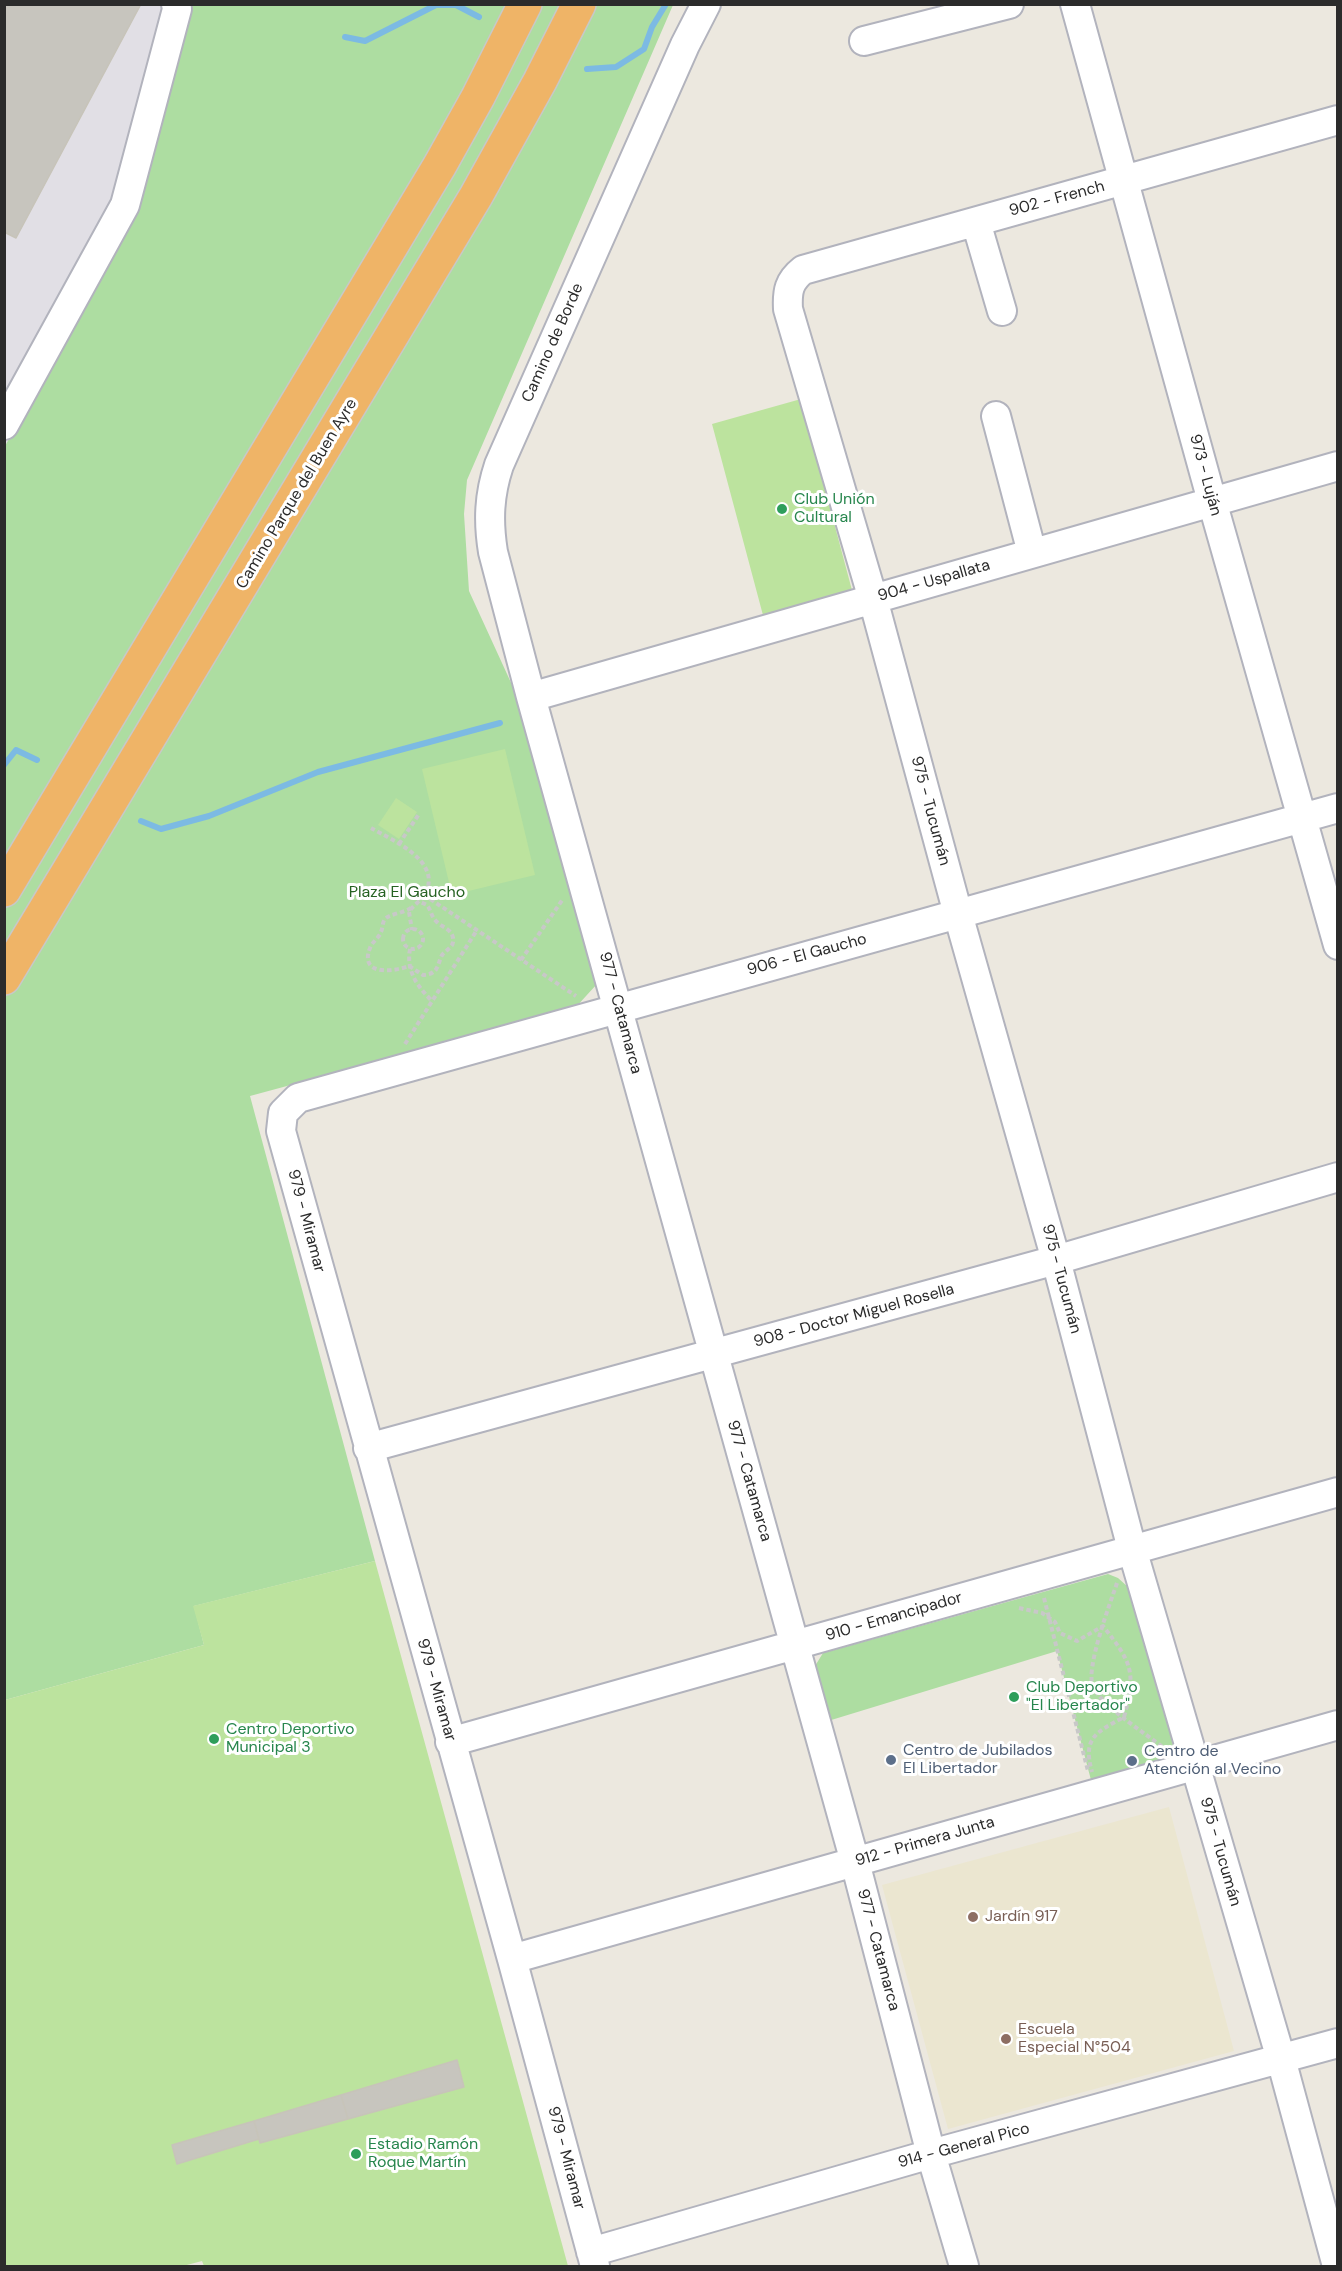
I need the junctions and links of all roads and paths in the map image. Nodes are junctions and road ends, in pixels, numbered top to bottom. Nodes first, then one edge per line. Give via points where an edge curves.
1 (176, 4) edge
2 (525, 4) edge
3 (579, 4) edge
4 (706, 4) edge
5 (1009, 4) edge
6 (1075, 4) edge
7 (864, 41) dead end
8 (1338, 120) edge
9 (1124, 181) junction
10 (976, 222) junction
11 (787, 292) joint
12 (1002, 311) dead end
13 (996, 416) dead end
14 (4, 424) edge
15 (1338, 466) edge
16 (1212, 501) junction
17 (1032, 553) junction
18 (873, 599) junction
19 (531, 697) junction
20 (1338, 808) edge
21 (418, 814) dead end
22 (1302, 818) junction
23 (371, 828) dead end
24 (399, 844) junction
25 (4, 890) edge
26 (568, 893) dead end
27 (424, 895) junction
28 (418, 901) junction
29 (411, 908) junction
30 (958, 914) junction
31 (412, 930) junction
32 (477, 930) junction
33 (1338, 945) edge
34 (410, 949) junction
35 (521, 960) junction
36 (409, 966) junction
37 (4, 978) edge
38 (578, 997) dead end
39 (432, 1001) junction
40 (619, 1008) junction
41 (401, 1049) dead end
42 (283, 1113) joint
43 (1338, 1177) edge
44 (1056, 1260) junction
45 (713, 1354) junction
46 (368, 1448) junction
47 (1338, 1492) edge
48 (1132, 1550) junction
49 (1119, 1578) dead end
50 (1042, 1592) dead end
51 (1016, 1608) dead end
52 (1049, 1617) junction
53 (1103, 1626) junction
54 (795, 1646) junction
55 (1124, 1717) junction
56 (1338, 1725) edge
57 (450, 1742) junction
58 (1183, 1760) junction
59 (855, 1862) junction
60 (512, 1959) junction
61 (1338, 2043) edge
62 (1281, 2059) junction
63 (931, 2154) junction
64 (593, 2259) edge
65 (964, 2266) edge
66 (1337, 2266) edge

1 - 14 street via 125,205
2 - 25 highway via 440,165
3 - 37 highway, Camino Parque del Buen Ayre via 476,196
4 - 19 street, Camino de Borde via 493,483 489,506 493,552
5 - 7 street
6 - 9 street, 973 - Luján
8 - 9 street, 902 - French
9 - 10 street, 902 - French
9 - 16 street, 973 - Luján
10 - 11 street, 902 - French via 803,270
10 - 12 street
11 - 18 street, 975 - Tucumán via 788,309
13 - 17 street
15 - 16 street, 904 - Uspallata
16 - 17 street, 904 - Uspallata
16 - 22 street, 973 - Luján
17 - 18 street, 904 - Uspallata
18 - 19 street, 904 - Uspallata
18 - 30 street, 975 - Tucumán
19 - 40 street, 977 - Catamarca
20 - 22 street, 906 - El Gaucho
21 - 24 path
22 - 30 street, 906 - El Gaucho
22 - 33 street, 973 - Luján
23 - 24 path
24 - 27 path via 426,868
26 - 35 path
27 - 28 path
27 - 32 path
28 - 29 path
28 - 36 path via 427,904 433,919 451,933 453,943 441,955 440,966 434,973 423,975
29 - 31 path
29 - 36 path via 387,917 368,954 380,971
30 - 40 street, 906 - El Gaucho
30 - 44 street, 975 - Tucumán
31 - 34 path via 405,933 403,940
31 - 34 path via 420,932 423,938 419,946
32 - 35 path
32 - 39 path
34 - 36 path
35 - 38 path
36 - 39 path via 421,990
39 - 41 path
40 - 42 street, 906 - El Gaucho via 298,1098
40 - 45 street, 977 - Catamarca
42 - 46 street, 979 - Miramar via 280,1131
43 - 44 street, 908 - Doctor Miguel Rosella
44 - 45 street, 908 - Doctor Miguel Rosella
44 - 48 street, 975 - Tucumán
45 - 46 street, 908 - Doctor Miguel Rosella
45 - 54 street, 977 - Catamarca
46 - 57 street, 979 - Miramar
47 - 48 street, 910 - Emancipador
48 - 54 street, 910 - Emancipador
48 - 58 street, 975 - Tucumán
49 - 53 path
50 - 52 path
51 - 52 path
52 - 53 path via 1060,1633 1077,1641
52 - 55 path via 1092,1780 1090,1742 1099,1730
53 - 55 path via 1130,1668 1132,1690
53 - 55 path via 1091,1680 1097,1693
54 - 57 street, 910 - Emancipador
54 - 59 street, 977 - Catamarca
55 - 58 path
56 - 58 street, 912 - Primera Junta
57 - 60 street, 979 - Miramar
58 - 59 street, 912 - Primera Junta
58 - 62 street, 975 - Tucumán
59 - 60 street, 912 - Primera Junta
59 - 63 street, 977 - Catamarca
60 - 64 street, 979 - Miramar
61 - 62 street, 914 - General Pico
62 - 63 street, 914 - General Pico
62 - 66 street, 975 - Tucumán
63 - 64 street, 914 - General Pico
63 - 65 street, 977 - Catamarca

